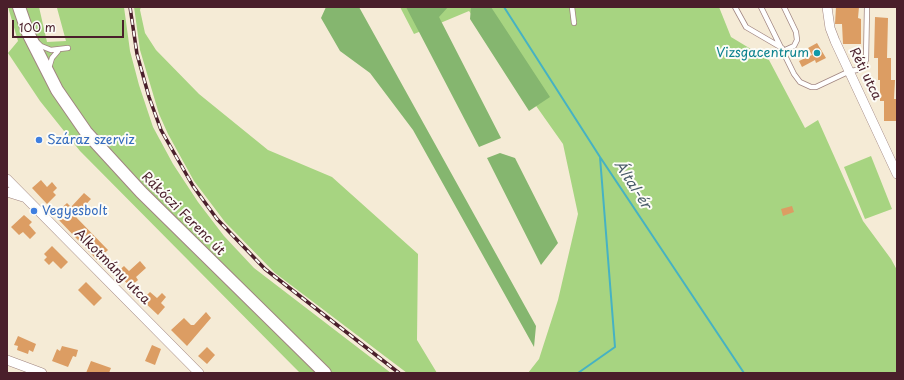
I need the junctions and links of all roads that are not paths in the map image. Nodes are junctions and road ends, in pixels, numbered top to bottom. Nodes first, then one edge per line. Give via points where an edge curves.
1 (19, 7) edge
2 (27, 7) edge
3 (572, 7) edge
4 (735, 7) edge
5 (761, 7) edge
6 (784, 7) edge
7 (827, 7) edge
8 (867, 7) edge
9 (574, 23) dead end
10 (38, 42) junction
11 (68, 48) dead end
12 (782, 50) junction
13 (58, 51) junction
14 (41, 58) junction
15 (850, 71) junction
16 (49, 74) junction
17 (886, 150) junction
18 (897, 153) edge
19 (897, 174) edge
20 (7, 179) edge
21 (7, 192) edge
22 (26, 198) junction
23 (7, 360) edge
24 (42, 373) edge
25 (199, 373) edge
26 (325, 373) edge

1 - 14 main road, Rákóczi Ferenc út via 28,33
2 - 10 main road, Rákóczi Ferenc út
3 - 9 lane
4 - 12 lane via 746,27
5 - 12 lane
6 - 12 lane via 796,32 797,40 794,46
7 - 15 street, Réti utca via 830,28
8 - 15 lane via 866,60 863,66
10 - 13 lane via 46,49
10 - 14 main road, Rákóczi Ferenc út
11 - 13 lane
12 - 15 lane via 800,82 811,87
13 - 16 lane via 50,62
14 - 16 main road, Rákóczi Ferenc út
15 - 17 street, Réti utca
16 - 26 main road, Rákóczi Ferenc út via 66,105 109,159
17 - 18 street
17 - 19 street, Réti utca
20 - 22 street, Alkotmány utca
21 - 22 street
22 - 25 street, Alkotmány utca
23 - 24 street

